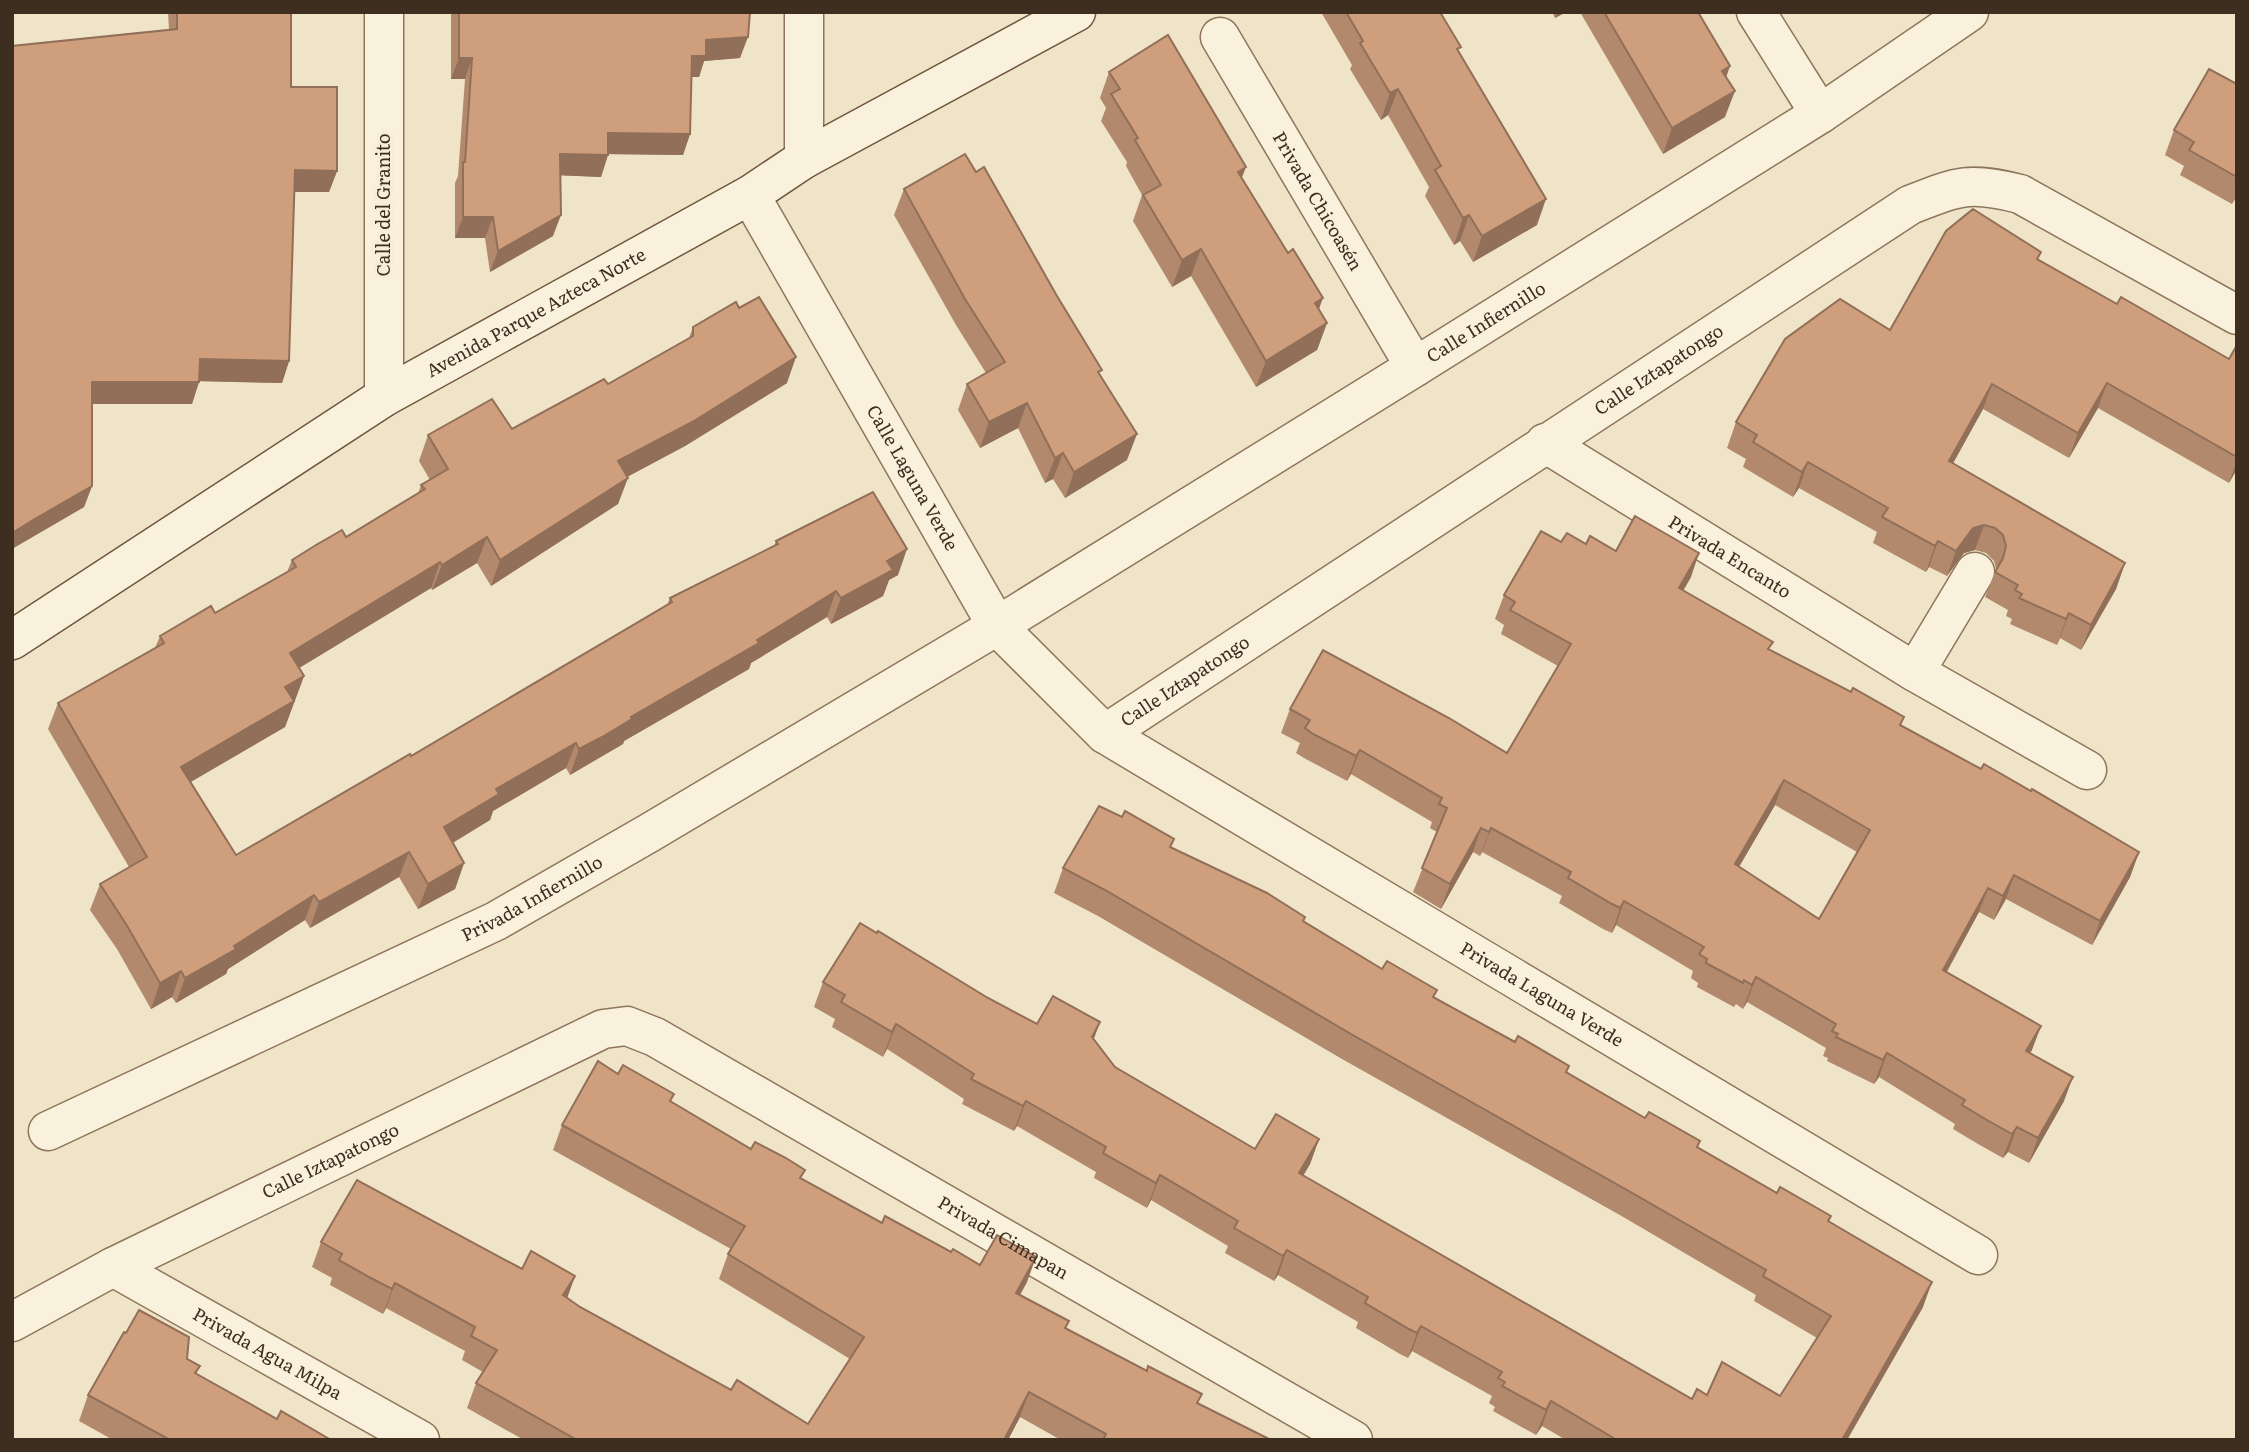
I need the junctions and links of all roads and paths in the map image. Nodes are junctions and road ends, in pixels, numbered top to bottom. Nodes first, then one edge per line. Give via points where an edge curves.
1 (384, 12) edge
2 (804, 12) edge
3 (1076, 12) edge
4 (1756, 12) edge
5 (1969, 12) edge
6 (1220, 37) dead end
7 (1820, 114) junction
8 (804, 159) junction
9 (750, 195) junction
10 (2237, 315) edge
11 (1415, 367) junction
12 (384, 397) junction
13 (1545, 443) junction
14 (1975, 572) dead end
15 (997, 626) junction
16 (12, 640) edge
17 (1915, 671) junction
18 (1105, 734) junction
19 (2087, 770) dead end
20 (655, 1037) joint
21 (48, 1131) dead end
22 (1978, 1255) dead end
23 (113, 1267) junction
24 (12, 1322) edge
25 (419, 1440) edge
26 (1353, 1440) edge

1 - 12 street, Calle del Granito
2 - 8 street
3 - 8 street, Avenida Parque Azteca Norte
4 - 7 street
5 - 7 street, Calle Infiernillo
6 - 11 street, Privada Chicoasén
7 - 11 street, Calle Infiernillo
8 - 9 street, Avenida Parque Azteca Norte
9 - 12 street, Avenida Parque Azteca Norte
9 - 15 street, Calle Laguna Verde
10 - 13 street, Calle Iztapatongo via 2020,194 1987,186 1956,187 1910,205
11 - 15 street, Calle Infiernillo
12 - 16 street, Avenida Parque Azteca Norte
13 - 17 street, Privada Encanto
13 - 18 street, Calle Iztapatongo
14 - 17 street
15 - 18 street, Calle Laguna Verde
15 - 21 street, Privada Infiernillo via 496,921
17 - 19 street, Privada Encanto
18 - 22 street, Privada Laguna Verde
20 - 23 street, Calle Iztapatongo via 627,1026 603,1030
20 - 26 street, Privada Cimapan
23 - 24 street, Calle Iztapatongo
23 - 25 street, Privada Agua Milpa

